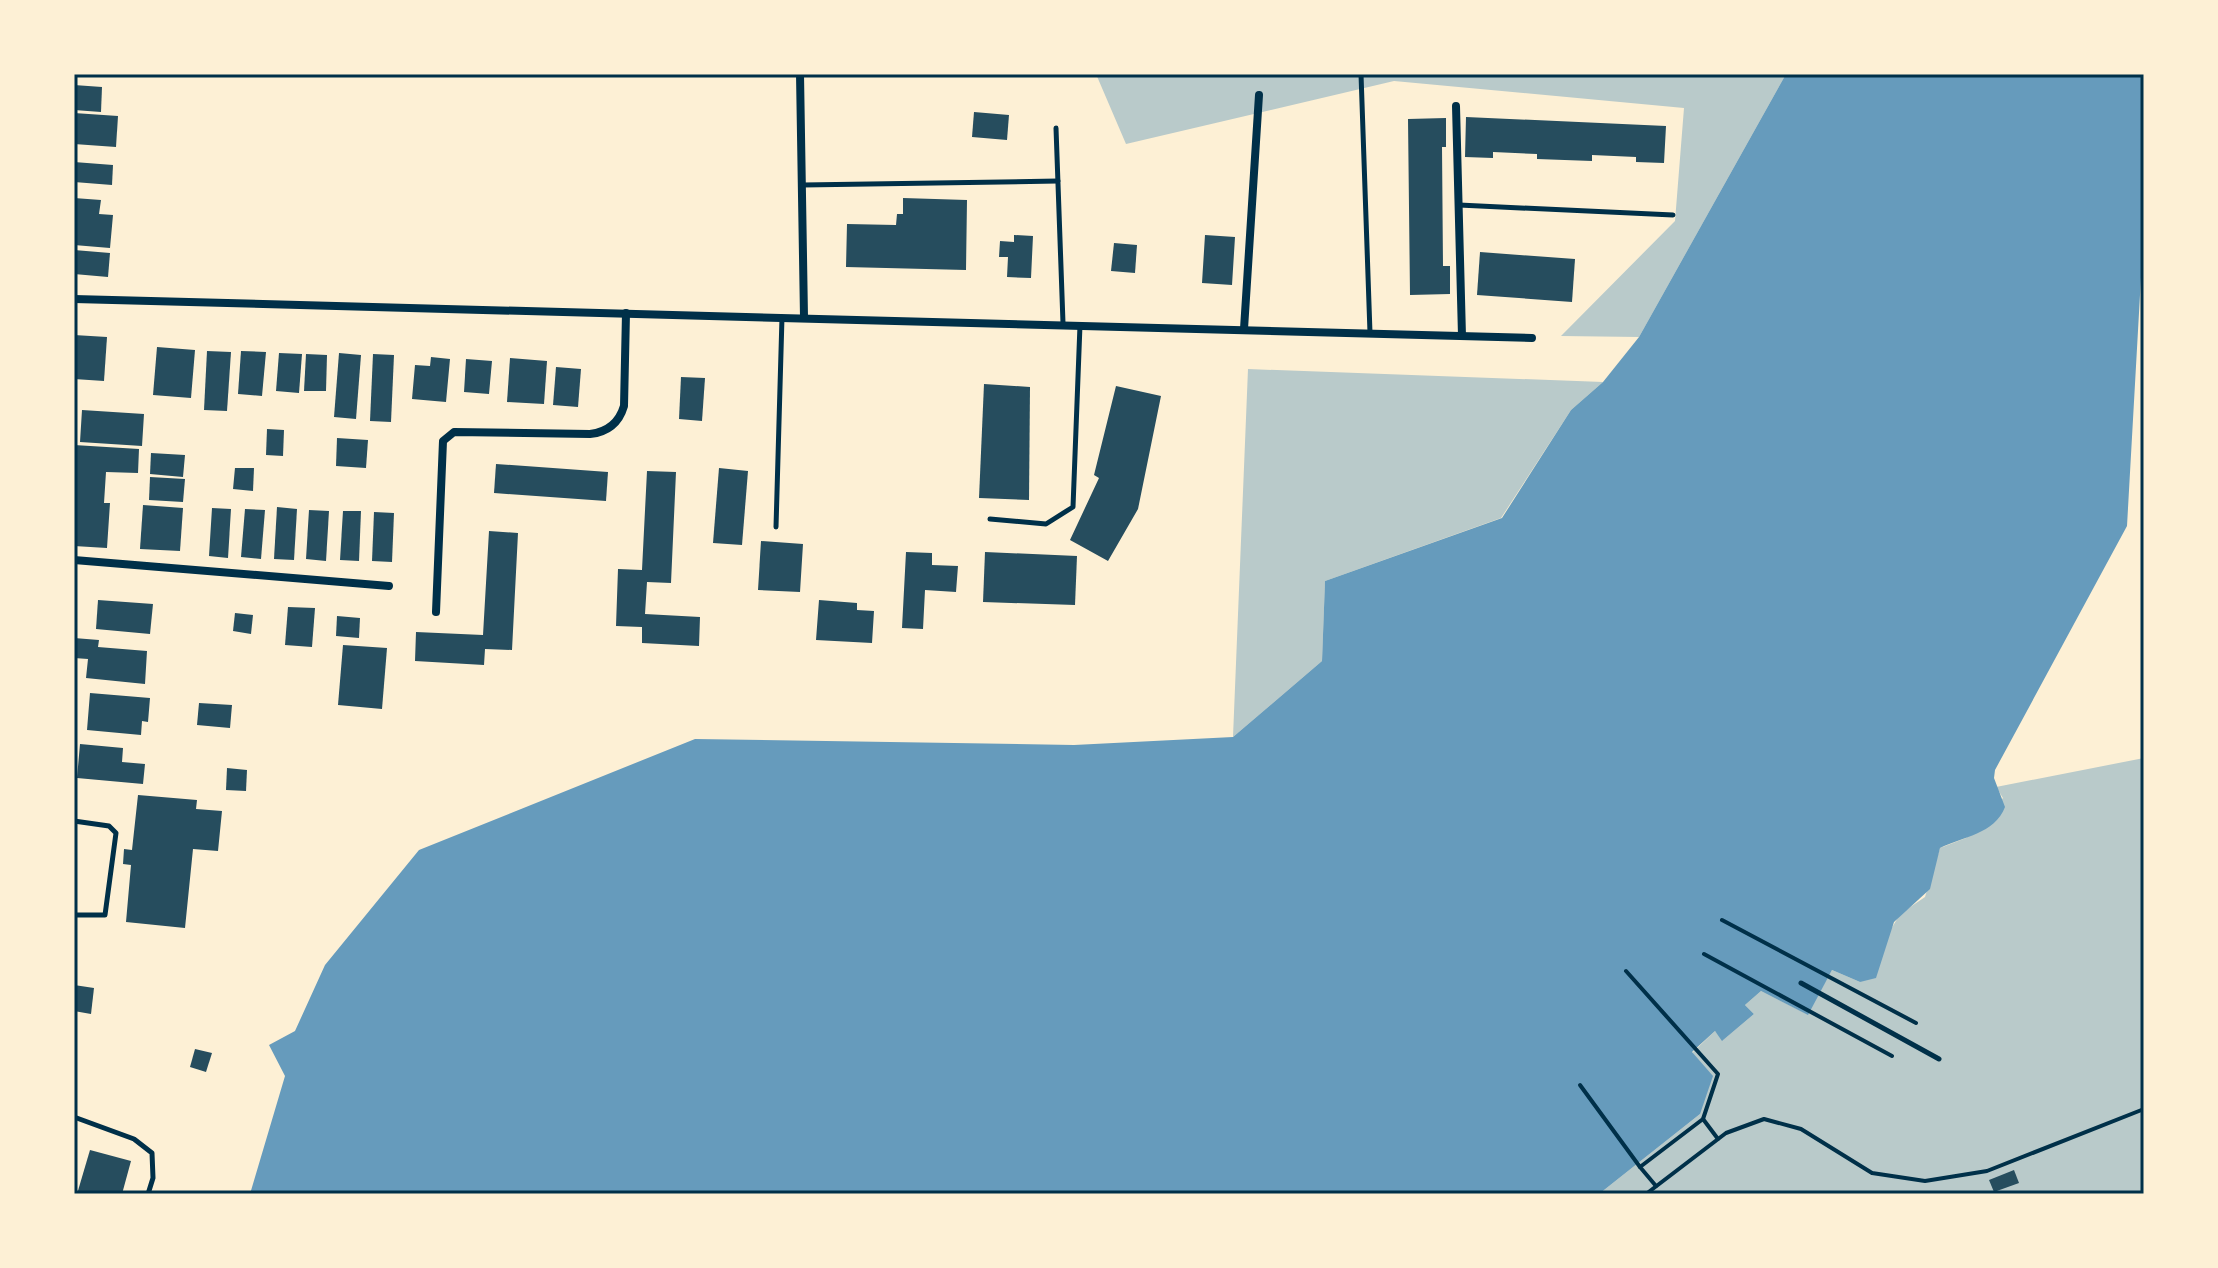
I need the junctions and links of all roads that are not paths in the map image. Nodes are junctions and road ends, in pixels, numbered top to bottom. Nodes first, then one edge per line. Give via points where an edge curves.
1 (800, 74) edge
2 (1361, 74) edge
3 (1259, 95) dead end
4 (1456, 106) dead end
5 (1056, 128) dead end
6 (1058, 181) junction
7 (802, 185) junction
8 (1459, 205) junction
9 (1673, 215) dead end
10 (74, 299) edge
11 (626, 313) junction
12 (782, 316) junction
13 (804, 317) junction
14 (1063, 323) junction
15 (1080, 324) junction
16 (1244, 329) junction
17 (1370, 333) junction
18 (1462, 336) junction
19 (1532, 338) dead end
20 (990, 519) dead end
21 (776, 527) dead end
22 (74, 560) edge
23 (389, 586) dead end
24 (436, 612) dead end
25 (74, 821) edge
26 (74, 915) edge
27 (1801, 983) dead end
28 (1939, 1059) dead end
29 (74, 1117) edge
30 (148, 1194) edge

1 - 7 street
2 - 17 lane
3 - 16 street
4 - 8 street
5 - 6 lane
6 - 7 lane
6 - 14 lane
7 - 13 street
8 - 9 lane
8 - 18 street
10 - 11 street
11 - 12 street
11 - 24 street via 624,406 611,428 590,434 454,432 443,441
12 - 13 street
12 - 21 lane
13 - 14 street
14 - 15 street
15 - 16 street
15 - 20 lane via 1073,507 1046,524
16 - 17 street
17 - 18 street
18 - 19 street
22 - 23 street
25 - 26 lane via 109,826 116,833 105,915
27 - 28 lane
29 - 30 lane via 134,1139 152,1153

